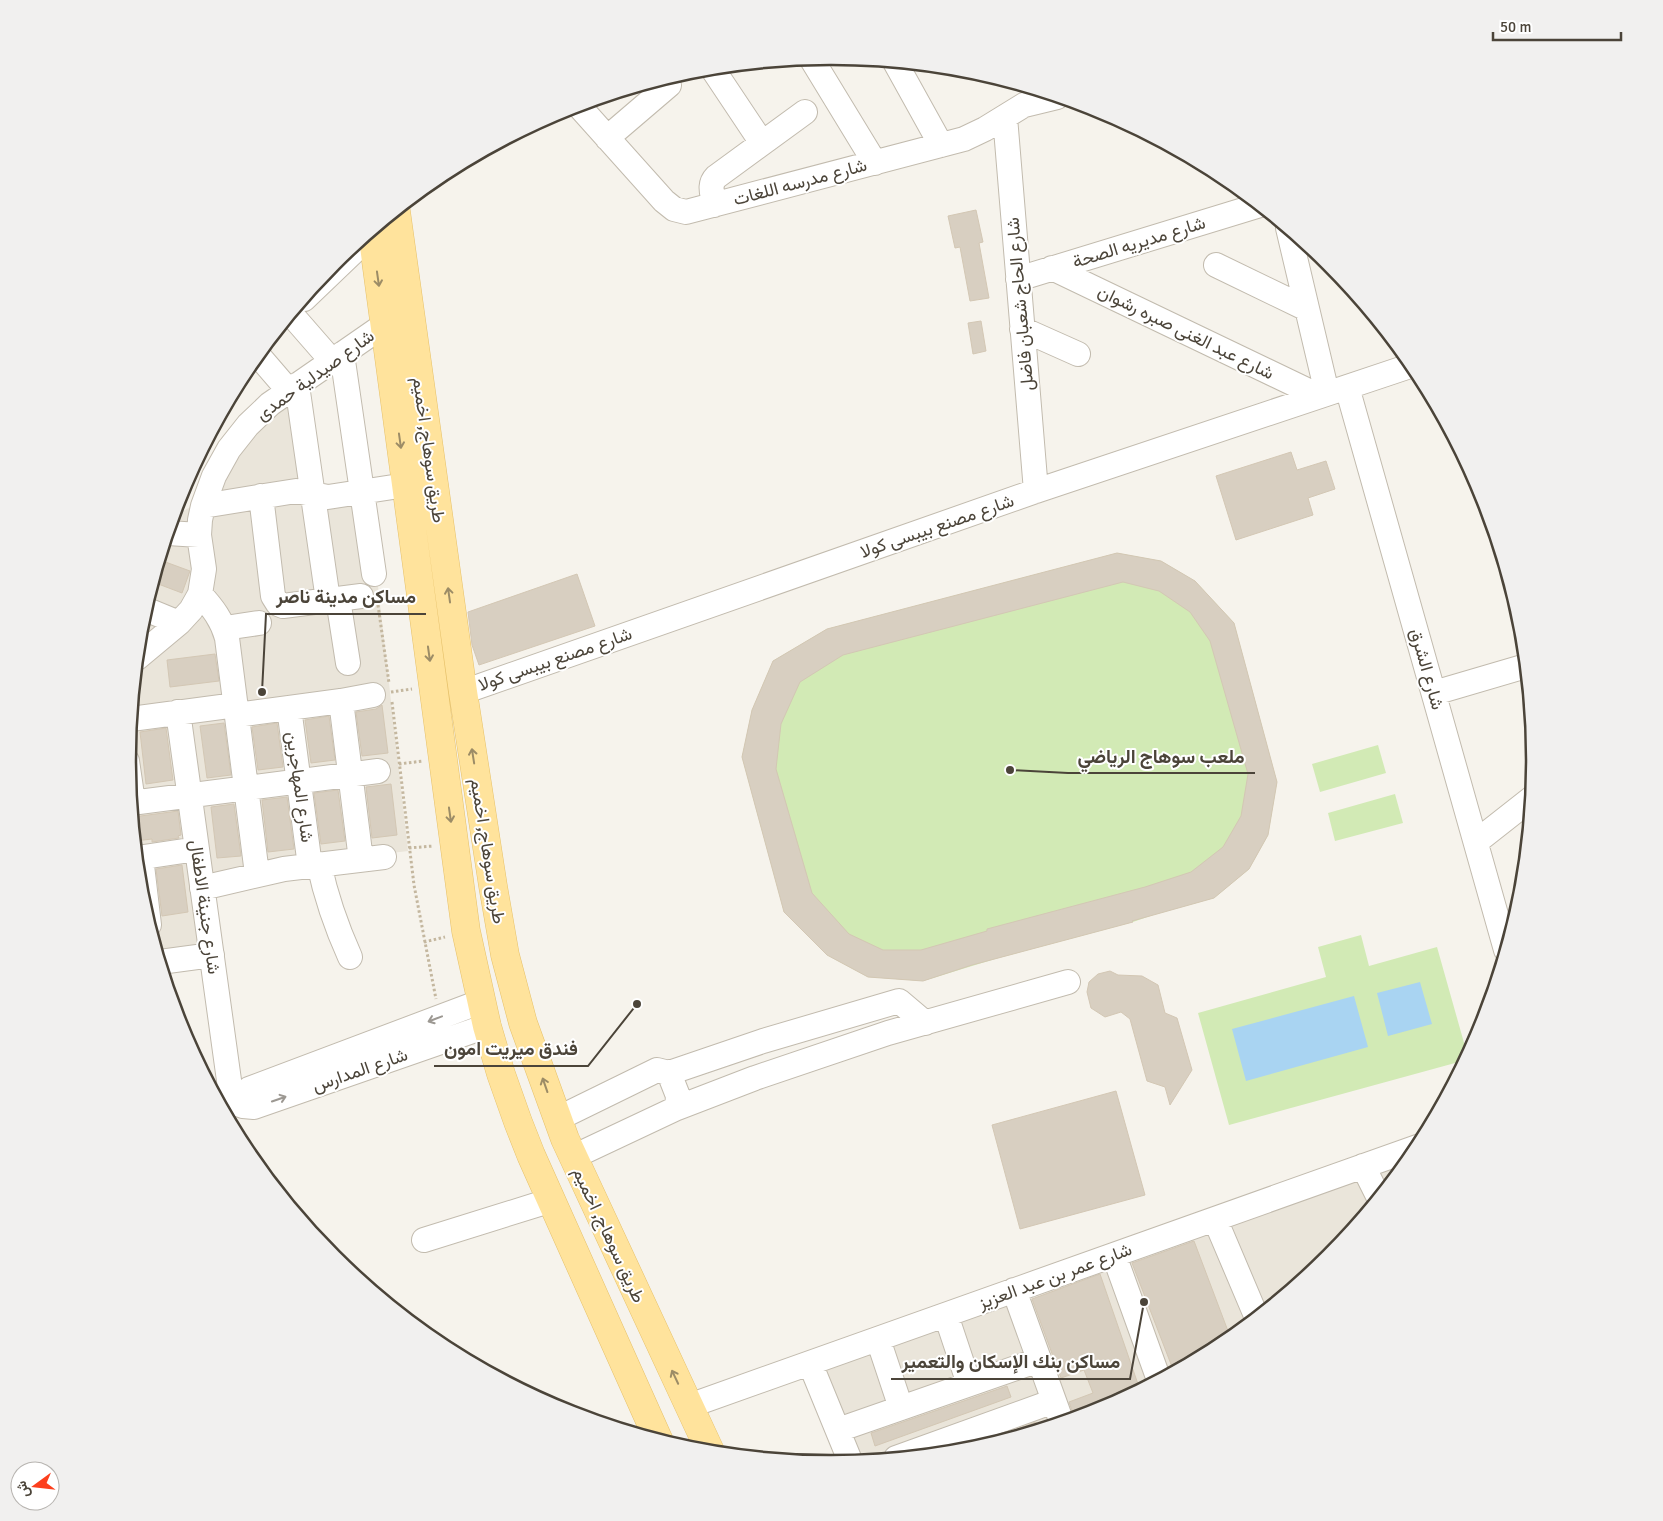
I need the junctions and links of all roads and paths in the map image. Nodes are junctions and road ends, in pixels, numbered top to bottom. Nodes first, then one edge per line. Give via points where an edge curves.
1 (815, 65) edge
2 (899, 68) edge
3 (717, 75) edge
4 (669, 85) dead end
5 (1047, 99) edge
6 (584, 111) edge
7 (805, 112) dead end
8 (1005, 117) junction
9 (608, 138) junction
10 (762, 143) junction
11 (941, 145) junction
12 (875, 163) junction
13 (714, 205) junction
14 (1254, 208) edge
15 (397, 218) edge
16 (373, 238) edge
17 (1290, 238) edge
18 (1216, 265) dead end
19 (1052, 268) junction
20 (1018, 278) junction
21 (1307, 309) junction
22 (296, 318) edge
23 (384, 325) junction
24 (1022, 329) junction
25 (1078, 354) dead end
26 (337, 357) junction
27 (263, 360) edge
28 (1405, 368) edge
29 (293, 388) junction
30 (1331, 392) junction
31 (406, 485) junction
32 (1036, 491) junction
33 (362, 492) junction
34 (313, 494) junction
35 (261, 496) junction
36 (203, 506) junction
37 (174, 533) edge
38 (199, 535) junction
39 (374, 574) joint
40 (200, 594) junction
41 (342, 599) junction
42 (152, 612) edge
43 (179, 623) junction
44 (259, 624) dead end
45 (225, 628) junction
46 (145, 651) edge
47 (348, 663) dead end
48 (1521, 668) edge
49 (433, 686) junction
50 (463, 692) junction
51 (382, 693) junction
52 (1434, 693) junction
53 (341, 701) junction
54 (290, 708) junction
55 (236, 710) junction
56 (178, 712) junction
57 (137, 717) edge
58 (378, 771) dead end
59 (350, 774) junction
60 (299, 781) junction
61 (137, 787) edge
62 (246, 788) junction
63 (189, 795) junction
64 (1526, 803) edge
65 (1476, 842) junction
66 (198, 849) junction
67 (143, 857) edge
68 (315, 865) junction
69 (257, 874) junction
70 (202, 888) junction
71 (1503, 940) edge
72 (212, 956) junction
73 (350, 957) dead end
74 (166, 961) edge
75 (1068, 982) dead end
76 (484, 1014) junction
77 (439, 1017) junction
78 (925, 1023) junction
79 (669, 1073) junction
80 (227, 1104) edge
81 (227, 1105) edge
82 (677, 1108) junction
83 (565, 1138) junction
84 (1408, 1150) edge
85 (531, 1155) junction
86 (1363, 1166) junction
87 (1376, 1192) edge
88 (552, 1200) junction
89 (1215, 1219) junction
90 (424, 1240) dead end
91 (1114, 1255) junction
92 (1014, 1290) junction
93 (1255, 1312) edge
94 (946, 1315) junction
95 (878, 1339) junction
96 (1039, 1360) junction
97 (810, 1363) junction
98 (1157, 1375) edge
99 (969, 1384) junction
100 (1054, 1401) junction
101 (689, 1406) junction
102 (901, 1408) junction
103 (1060, 1417) edge
104 (838, 1430) junction
105 (657, 1433) edge
106 (707, 1445) edge
107 (916, 1451) edge
108 (848, 1456) edge

1 - 12 street
2 - 11 street
3 - 10 street
4 - 9 street
5 - 8 street, شارع مدرسه اللغات via 1024,105
6 - 9 street, شارع مدرسه اللغات
7 - 10 street
8 - 11 street, شارع مدرسه اللغات via 985,130
8 - 20 street, شارع الحاج شعبان فاضل
9 - 13 street, شارع مدرسه اللغات via 674,210 686,212
10 - 13 street via 712,181
11 - 12 street, شارع مدرسه اللغات
12 - 13 street, شارع مدرسه اللغات
14 - 19 street, شارع مديريه الصحة
50 -> 15 main road, طريق سوهاج, اخميم
16 -> 23 main road, طريق سوهاج, اخميم
17 - 21 street, شارع الشرق
18 - 21 street
19 - 20 street, شارع مديريه الصحة
19 - 30 street, شارع عبد الغنى صبره رشوان
20 - 24 street, شارع الحاج شعبان فاضل
21 - 30 street, شارع الشرق
22 - 26 street
23 - 26 street, شارع صيدلية حمدى
23 -> 31 main road, طريق سوهاج, اخميم
24 - 25 street
24 - 32 street, شارع الحاج شعبان فاضل
26 - 29 street, شارع صيدلية حمدى
26 - 33 street
27 - 29 street
28 - 30 street, شارع مصنع بيبسى كولا
29 - 34 street
29 - 36 street, شارع صيدلية حمدى via 270,404 229,449
30 - 32 street, شارع مصنع بيبسى كولا
30 - 52 street, شارع الشرق
31 - 33 street
31 -> 49 main road, طريق سوهاج, اخميم
32 - 50 street, شارع مصنع بيبسى كولا
33 - 34 street via 328,497
33 - 39 street
34 - 35 street via 296,490
34 - 41 street
35 - 36 street
35 - 41 street via 275,600 283,606
36 - 38 street, شارع صيدلية حمدى
37 - 38 street
38 - 40 street, شارع صيدلية حمدى via 204,568
39 - 51 path
40 - 43 street, شارع صيدلية حمدى
40 - 45 street via 215,610
41 - 47 street
42 - 43 street
43 - 46 street, شارع صيدلية حمدى
44 - 45 street
45 - 55 street
48 - 52 street
49 - 51 path
49 -> 76 main road, طريق سوهاج, اخميم via 466,931
83 -> 50 main road, طريق سوهاج, اخميم via 523,1023 505,954
51 - 53 street
51 - 77 path
52 - 65 street, شارع الشرق
53 - 54 street
53 - 59 street
54 - 55 street
54 - 60 street, شارع المهاجرين
55 - 56 street
55 - 62 street
56 - 57 street
56 - 63 street, شارع جنينة الاطفال
58 - 59 street
59 - 60 street
59 - 68 street via 372,858
60 - 62 street
60 - 68 street, شارع المهاجرين
61 - 63 street
62 - 63 street
62 - 69 street
63 - 66 street, شارع جنينة الاطفال
64 - 65 street
65 - 71 street, شارع الشرق
66 - 67 street
66 - 70 street, شارع جنينة الاطفال
68 - 69 street
68 - 73 street, شارع المهاجرين
69 - 70 street
70 - 72 street, شارع جنينة الاطفال
72 - 74 street
72 - 80 street, شارع جنينة الاطفال
75 - 78 street
76 - 77 street, شارع المدارس
81 -> 76 street, شارع المدارس via 254,1107
76 - 85 main road, طريق سوهاج, اخميم via 501,1074
77 -> 81 street, شارع المدارس via 259,1086
78 - 79 street via 899,1001
78 - 82 street via 755,1078
79 - 82 street via 678,1096
79 - 83 street via 657,1070
82 - 83 street
83 - 85 main road
101 -> 83 main road, طريق سوهاج, اخميم
84 - 86 street, شارع عمر بن عبد العزيز
85 - 88 main road, طريق سوهاج, اخميم
86 - 87 street
86 - 89 street, شارع عمر بن عبد العزيز
88 - 90 street
88 - 105 main road, طريق سوهاج, اخميم
89 - 91 street, شارع عمر بن عبد العزيز
89 - 93 street
91 - 92 street, شارع عمر بن عبد العزيز
91 - 98 street
92 - 94 street, شارع عمر بن عبد العزيز
92 - 96 street
94 - 95 street, شارع عمر بن عبد العزيز
94 - 99 street
95 - 97 street, شارع عمر بن عبد العزيز
95 - 102 street
96 - 99 street
96 - 100 street
97 - 101 street, شارع عمر بن عبد العزيز
97 - 104 street
99 - 102 street
100 - 103 street
100 - 107 street
101 - 106 main road, طريق سوهاج, اخميم
102 - 104 street
104 - 108 street

